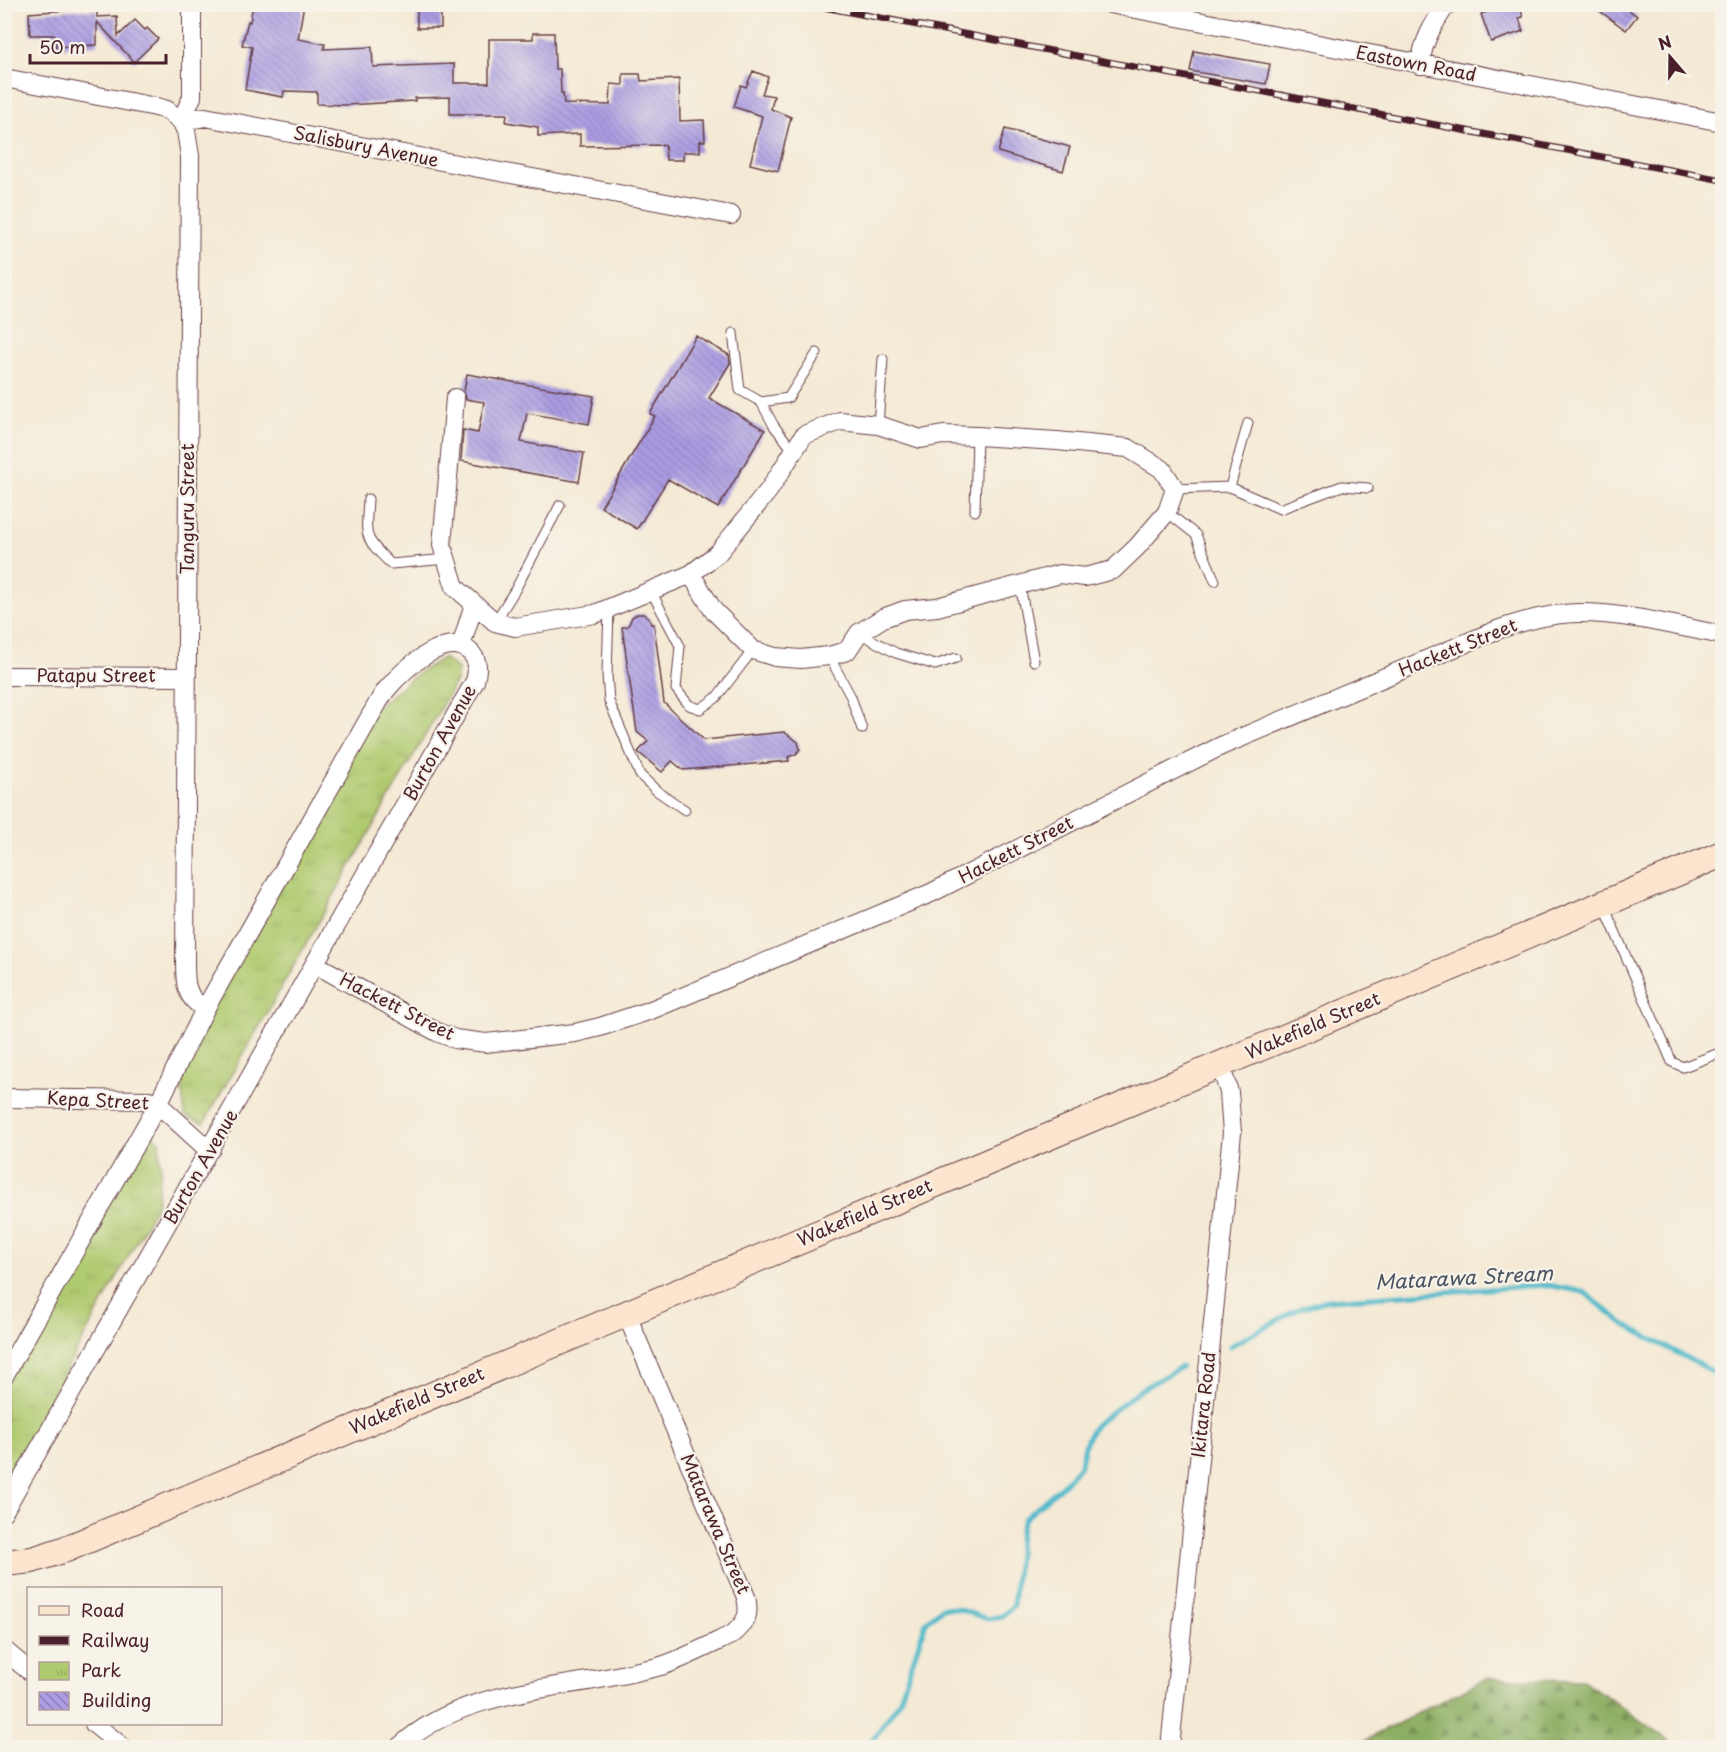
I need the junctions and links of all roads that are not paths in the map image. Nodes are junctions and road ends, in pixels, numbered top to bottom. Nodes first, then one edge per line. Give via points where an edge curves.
1 (192, 4) edge
2 (1110, 4) edge
3 (1447, 4) edge
4 (1420, 65) junction
5 (4, 78) edge
6 (181, 121) junction
7 (1722, 122) edge
8 (731, 215) dead end
9 (733, 333) dead end
10 (817, 353) dead end
11 (883, 359) dead end
12 (455, 398) dead end
13 (761, 402) junction
14 (1248, 423) dead end
15 (878, 425) junction
16 (977, 436) junction
17 (794, 450) junction
18 (1230, 487) junction
19 (1368, 488) dead end
20 (1175, 489) junction
21 (368, 499) dead end
22 (560, 505) dead end
23 (975, 511) dead end
24 (1167, 512) junction
25 (447, 559) junction
26 (691, 574) junction
27 (1215, 581) dead end
28 (1020, 585) junction
29 (651, 591) junction
30 (474, 604) junction
31 (609, 608) junction
32 (495, 622) junction
33 (859, 633) junction
34 (1722, 635) edge
35 (462, 646) junction
36 (753, 650) junction
37 (829, 656) junction
38 (956, 658) dead end
39 (1035, 661) dead end
40 (4, 676) edge
41 (187, 676) junction
42 (862, 729) dead end
43 (685, 810) dead end
44 (1722, 854) edge
45 (1603, 904) junction
46 (315, 964) junction
47 (205, 1009) junction
48 (1722, 1052) edge
49 (1220, 1064) junction
50 (4, 1098) edge
51 (158, 1104) junction
52 (211, 1149) junction
53 (626, 1313) junction
54 (4, 1376) edge
55 (4, 1511) edge
56 (4, 1563) edge
57 (4, 1650) edge
58 (27, 1669) edge
59 (95, 1725) edge
60 (124, 1748) edge
61 (398, 1748) edge
62 (1170, 1748) edge

1 - 6 street via 192,98
2 - 4 street, Eastown Road
3 - 4 street via 1428,33
4 - 7 street, Eastown Road
5 - 6 street via 156,107
6 - 8 street, Salisbury Avenue via 205,117
6 - 41 street, Tanguru Street via 190,156
9 - 13 lane via 740,390
10 - 13 lane via 788,398
11 - 15 lane
12 - 25 street via 442,545
13 - 17 lane
14 - 18 lane
15 - 16 street via 921,439
15 - 17 street via 840,421 804,435
16 - 20 street via 1128,448 1162,469
16 - 23 lane
17 - 26 street via 769,490 717,553
18 - 19 lane via 1280,509 1342,486
18 - 20 lane
20 - 24 street
21 - 25 lane via 366,534 371,545 391,564
22 - 32 lane
24 - 27 lane via 1196,535
24 - 28 street via 1113,570 1085,577 1060,574
25 - 30 street via 455,587
26 - 29 street
26 - 36 street via 713,610
28 - 33 street via 937,607 905,610
28 - 39 lane
29 - 31 street
29 - 36 lane via 680,646 676,689 689,705 700,709 716,698
30 - 32 street
30 - 35 street
31 - 32 street via 595,614 515,627
31 - 43 lane via 609,701 640,775
33 - 37 street via 847,651
33 - 38 lane via 896,653 935,665
34 - 46 street, Hackett Street via 1605,614 1577,613 1497,630 1221,746 931,893 651,1010 600,1027 549,1037 470,1043 437,1032
35 - 46 street, Burton Avenue via 476,658 475,681
35 - 47 street via 447,645 435,650 387,690
36 - 37 street via 801,659
37 - 42 lane
40 - 41 street, Patapu Street
41 - 47 street, Tanguru Street via 185,976 189,996
44 - 45 street, Wakefield Street
45 - 48 lane via 1672,1062 1683,1067
45 - 49 street, Wakefield Street
46 - 52 street, Burton Avenue
47 - 51 street
49 - 53 street, Wakefield Street
49 - 62 street, Ikitara Road via 1229,1092 1232,1133
50 - 51 street, Kepa Street via 135,1099
51 - 52 street, Kepa Street
51 - 54 street
52 - 55 street, Burton Avenue
53 - 56 street, Wakefield Street via 66,1549 32,1560
53 - 61 street, Matarawa Street via 746,1597 748,1617 734,1634 666,1665 476,1702 427,1725
57 - 58 street
59 - 60 street

